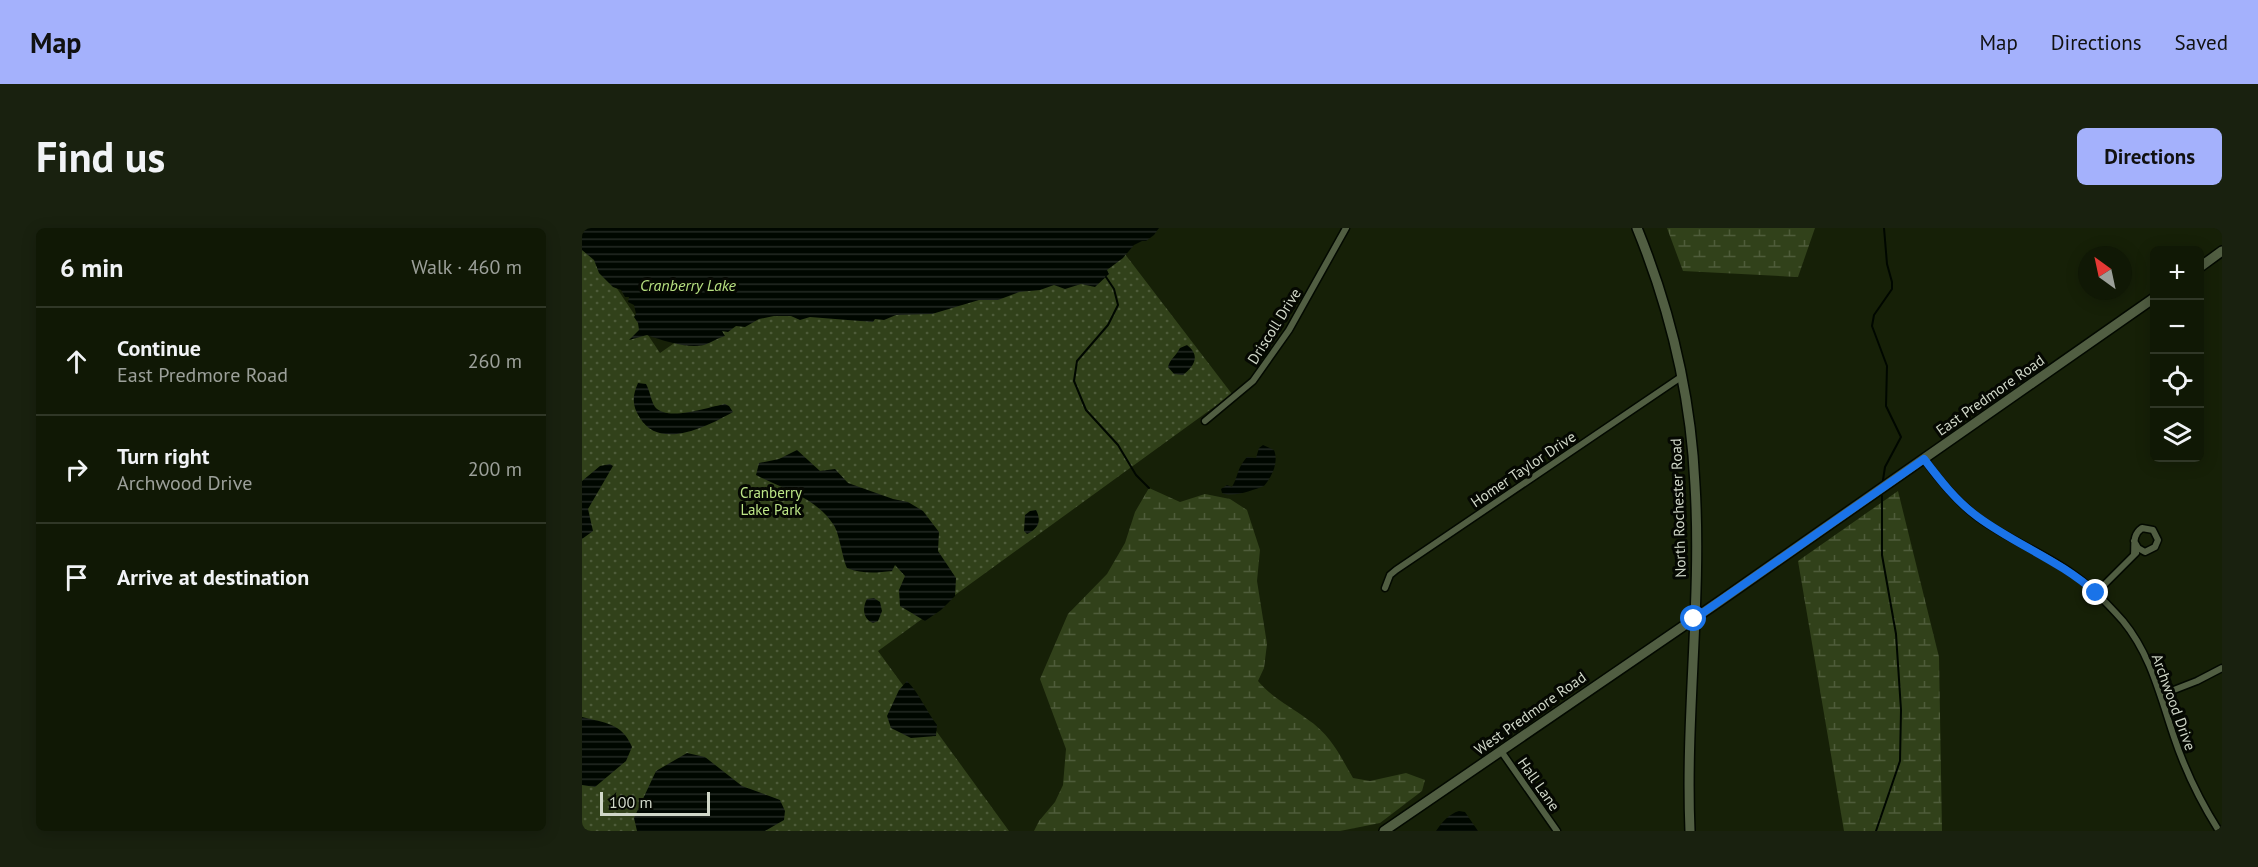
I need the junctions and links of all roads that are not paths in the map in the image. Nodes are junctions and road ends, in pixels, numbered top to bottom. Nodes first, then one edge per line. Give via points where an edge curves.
1 (1346, 228) edge
2 (1637, 228) edge
3 (2222, 251) edge
4 (2204, 264) edge
5 (2151, 300) edge
6 (1681, 377) junction
7 (1205, 421) dead end
8 (1924, 459) junction
9 (2134, 541) junction
10 (2145, 552) junction
11 (2134, 554) junction
12 (1386, 588) dead end
13 (2096, 593) junction
14 (1694, 619) junction
15 (2222, 668) edge
16 (2161, 695) junction
17 (1501, 751) junction
18 (1384, 831) edge
19 (1557, 831) edge
20 (1690, 831) edge
21 (2219, 831) edge

1 - 7 street, Driscoll Drive via 1289,330 1259,373
2 - 6 street, North Rochester Road via 1661,293
3 - 4 street
5 - 8 street, East Predmore Road
6 - 12 street, Homer Taylor Drive via 1396,570
6 - 14 street, North Rochester Road via 1695,487
8 - 13 street, Archwood Drive via 1977,516 2068,571
8 - 14 street, East Predmore Road
9 - 10 street
9 - 10 street via 2142,528 2153,530 2158,536 2157,544
9 - 11 street
10 - 11 street
11 - 13 street
13 - 16 street, Archwood Drive via 2143,649
14 - 17 street, West Predmore Road
14 - 20 street, North Rochester Road via 1688,775
15 - 16 street
16 - 21 street, Archwood Drive via 2189,779
17 - 18 street, West Predmore Road
17 - 19 street, Hall Lane

